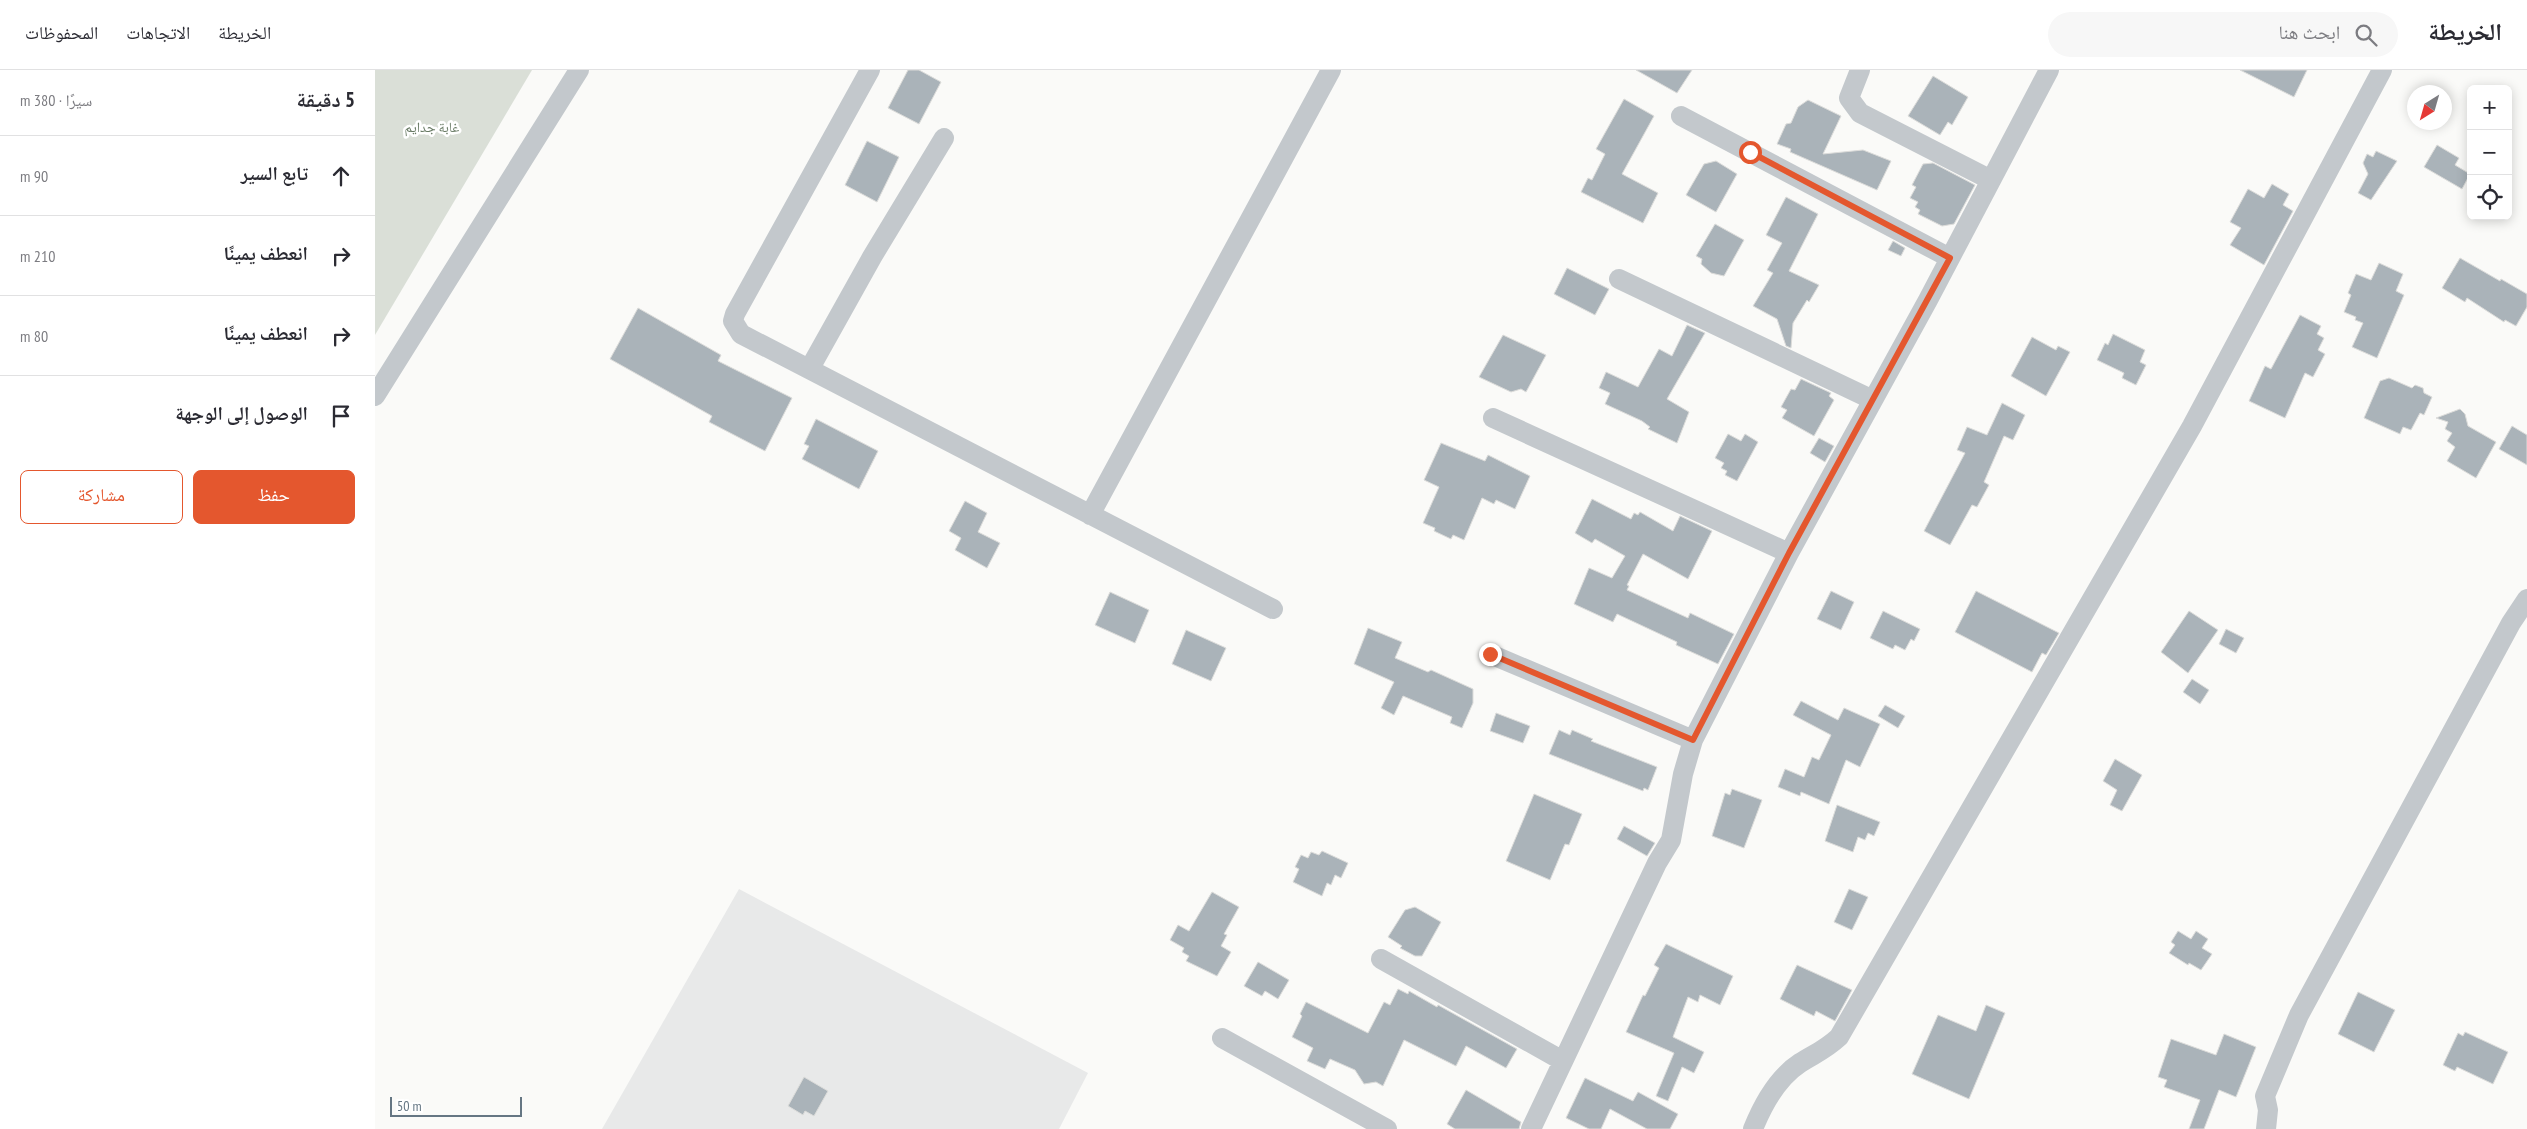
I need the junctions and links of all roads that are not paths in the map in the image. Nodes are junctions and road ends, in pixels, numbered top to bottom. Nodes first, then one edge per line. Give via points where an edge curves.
1 (579, 70) edge
2 (870, 70) edge
3 (1331, 70) edge
4 (1860, 70) edge
5 (2049, 70) edge
6 (2382, 70) edge
7 (1681, 116) dead end
8 (944, 138) dead end
9 (1991, 180) junction
10 (1950, 258) junction
11 (1619, 279) dead end
12 (810, 368) junction
13 (375, 396) edge
14 (1873, 400) junction
15 (1493, 418) dead end
16 (1090, 515) junction
17 (1789, 553) junction
18 (2527, 600) edge
19 (1273, 609) dead end
20 (1490, 654) dead end
21 (1693, 740) junction
22 (1381, 959) dead end
23 (1222, 1038) dead end
24 (1563, 1061) junction
25 (1387, 1129) edge
26 (1531, 1129) edge
27 (1753, 1129) edge
28 (2267, 1129) edge

1 - 13 street
2 - 12 street via 733,321 741,334
3 - 16 street
4 - 9 street via 1849,98 1860,113
5 - 9 street
6 - 27 street via 2192,426 1839,1037 1822,1052 1799,1063 1776,1086
7 - 10 street
8 - 12 street
9 - 10 street
10 - 14 street
11 - 14 street
12 - 16 street
14 - 17 street
15 - 17 street
16 - 19 street
17 - 21 street
18 - 28 street via 2511,623 2299,1015 2265,1096
20 - 21 street
21 - 24 street via 1671,840
22 - 24 street
23 - 25 street
24 - 26 street

